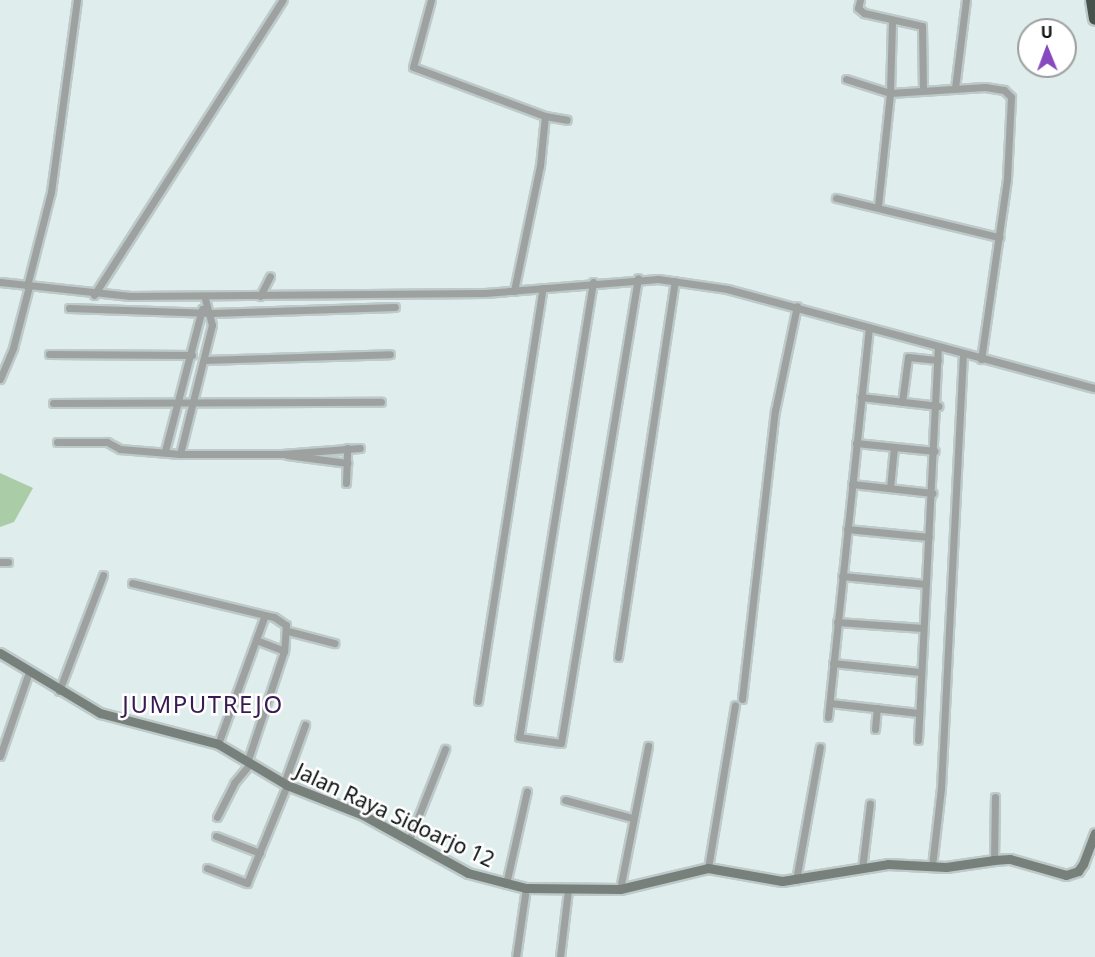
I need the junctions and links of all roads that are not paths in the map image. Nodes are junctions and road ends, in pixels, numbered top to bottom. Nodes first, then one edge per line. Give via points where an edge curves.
1 (77, 0) edge
2 (283, 0) edge
3 (430, 0) edge
4 (860, 0) edge
5 (966, 0) edge
6 (1092, 0) edge
7 (1095, 20) edge
8 (892, 21) junction
9 (846, 79) dead end
10 (955, 88) junction
11 (923, 89) junction
12 (890, 93) junction
13 (545, 116) junction
14 (567, 120) dead end
15 (836, 198) dead end
16 (878, 206) junction
17 (999, 237) junction
18 (270, 276) dead end
19 (638, 278) junction
20 (675, 281) junction
21 (0, 282) edge
22 (593, 282) junction
23 (28, 286) junction
24 (543, 288) junction
25 (514, 291) junction
26 (94, 295) junction
27 (204, 296) junction
28 (260, 296) junction
29 (206, 305) junction
30 (797, 306) junction
31 (395, 307) dead end
32 (69, 308) dead end
33 (200, 313) junction
34 (212, 313) junction
35 (869, 327) junction
36 (938, 348) junction
37 (49, 354) dead end
38 (390, 354) dead end
39 (963, 354) junction
40 (0, 356) edge
41 (192, 356) junction
42 (9, 358) junction
43 (981, 359) junction
44 (204, 360) junction
45 (938, 360) junction
46 (0, 379) edge
47 (1095, 388) edge
48 (861, 397) junction
49 (381, 402) dead end
50 (902, 402) junction
51 (53, 403) dead end
52 (178, 403) junction
53 (191, 404) junction
54 (938, 406) junction
55 (57, 442) dead end
56 (856, 443) junction
57 (894, 447) junction
58 (347, 448) junction
59 (360, 448) dead end
60 (165, 451) junction
61 (935, 451) junction
62 (180, 454) junction
63 (282, 454) junction
64 (347, 463) junction
65 (346, 483) dead end
66 (852, 484) junction
67 (890, 489) junction
68 (932, 493) junction
69 (847, 529) junction
70 (929, 537) junction
71 (103, 575) dead end
72 (842, 576) junction
73 (132, 582) dead end
74 (926, 584) junction
75 (265, 615) junction
76 (837, 622) junction
77 (923, 628) junction
78 (288, 632) junction
79 (256, 640) junction
80 (334, 643) dead end
81 (285, 651) junction
82 (0, 653) edge
83 (618, 657) dead end
84 (833, 663) junction
85 (920, 672) junction
86 (27, 676) junction
87 (59, 691) junction
88 (742, 699) dead end
89 (478, 700) dead end
90 (830, 703) junction
91 (735, 705) dead end
92 (877, 708) junction
93 (918, 713) junction
94 (828, 717) dead end
95 (306, 724) dead end
96 (875, 729) dead end
97 (918, 740) dead end
98 (218, 744) junction
99 (648, 746) dead end
100 (820, 747) dead end
101 (445, 749) dead end
102 (0, 756) edge
103 (248, 765) junction
104 (285, 786) junction
105 (527, 791) dead end
106 (995, 797) dead end
107 (565, 800) dead end
108 (870, 803) dead end
109 (217, 817) dead end
110 (632, 818) junction
111 (1095, 833) edge
112 (216, 836) dead end
113 (409, 840) junction
114 (261, 853) junction
115 (994, 860) junction
116 (932, 866) junction
117 (207, 868) dead end
118 (708, 868) junction
119 (862, 869) junction
120 (796, 880) junction
121 (506, 884) junction
122 (526, 888) junction
123 (620, 889) junction
124 (568, 892) junction
125 (516, 957) edge
126 (561, 957) edge

1 - 23 street via 51,192
2 - 26 street
3 - 13 street via 413,67
4 - 8 street via 861,11
5 - 10 street
6 - 7 highway
8 - 11 street via 923,28
8 - 12 street
9 - 12 street
10 - 11 street
10 - 17 street via 994,87 1011,97 1011,136
11 - 12 street
12 - 16 street
13 - 14 street
13 - 25 street via 540,166
15 - 16 street
16 - 17 street
17 - 43 street
18 - 28 street
19 - 20 street
19 - 22 street
19 - 22 street via 561,743 519,737
20 - 30 street
20 - 83 street
21 - 23 street
22 - 24 street
23 - 26 street
23 - 42 street
24 - 25 street
24 - 89 street
25 - 28 street
26 - 27 street
27 - 28 street
27 - 29 street
29 - 33 street
29 - 34 street
30 - 35 street
30 - 88 street via 775,411
31 - 34 street
32 - 33 street
33 - 34 street
33 - 41 street
34 - 44 street
35 - 36 street
35 - 48 street
36 - 39 street
36 - 45 street
37 - 41 street
38 - 44 street
39 - 43 street
39 - 116 street via 942,779
40 - 42 street
41 - 52 street
42 - 46 street
43 - 47 street
44 - 53 street
45 - 50 street via 908,357
45 - 54 street
48 - 50 street
48 - 56 street
49 - 53 street
50 - 54 street
51 - 52 street
52 - 53 street
52 - 60 street
53 - 62 street
54 - 61 street
55 - 60 street via 107,442 120,449
56 - 57 street
56 - 66 street
57 - 61 street
57 - 67 street
58 - 59 street
58 - 63 street
58 - 64 street
60 - 62 street
61 - 68 street
62 - 63 street
63 - 64 street
64 - 65 street
66 - 67 street
66 - 69 street
67 - 68 street
68 - 70 street
69 - 70 street
69 - 72 street
70 - 74 street
71 - 87 street
72 - 74 street
72 - 76 street
73 - 75 street
74 - 77 street
75 - 78 street via 282,621
75 - 79 street
76 - 77 street
76 - 84 street
77 - 85 street
78 - 80 street
78 - 81 street
79 - 81 street
79 - 98 street
81 - 103 street
82 - 86 main road, Jalan Raya Sidoarjo 12
84 - 85 street
84 - 90 street
85 - 93 street
86 - 87 main road, Jalan Raya Sidoarjo 12
86 - 102 street
87 - 98 main road, Jalan Raya Sidoarjo 12 via 100,712
90 - 92 street
90 - 94 street
91 - 118 street
92 - 93 street
92 - 96 street
93 - 97 street
95 - 104 street
98 - 103 main road, Jalan Raya Sidoarjo 12
99 - 110 street
100 - 120 street
101 - 113 street
103 - 104 main road, Jalan Raya Sidoarjo 12
103 - 109 street
104 - 113 main road, Jalan Raya Sidoarjo 12 via 363,815
104 - 114 street
105 - 121 street
106 - 115 street
107 - 110 street
108 - 119 street
110 - 123 street
111 - 115 main road, Jalan Raya Sidoarjo 12 via 1083,864 1070,874 1010,859
112 - 114 street
113 - 121 main road, Jalan Raya Sidoarjo 12 via 468,873
114 - 117 street via 246,884
115 - 116 main road, Jalan Raya Sidoarjo 12
116 - 119 main road, Jalan Raya Sidoarjo 12 via 888,864
118 - 120 main road, Jalan Raya Sidoarjo 12 via 768,880
118 - 123 main road, Jalan Raya Sidoarjo 12
119 - 120 main road, Jalan Raya Sidoarjo 12
121 - 122 main road, Jalan Raya Sidoarjo 12
122 - 124 main road, Jalan Raya Sidoarjo 12
122 - 125 street
123 - 124 main road, Jalan Raya Sidoarjo 12
124 - 126 street

